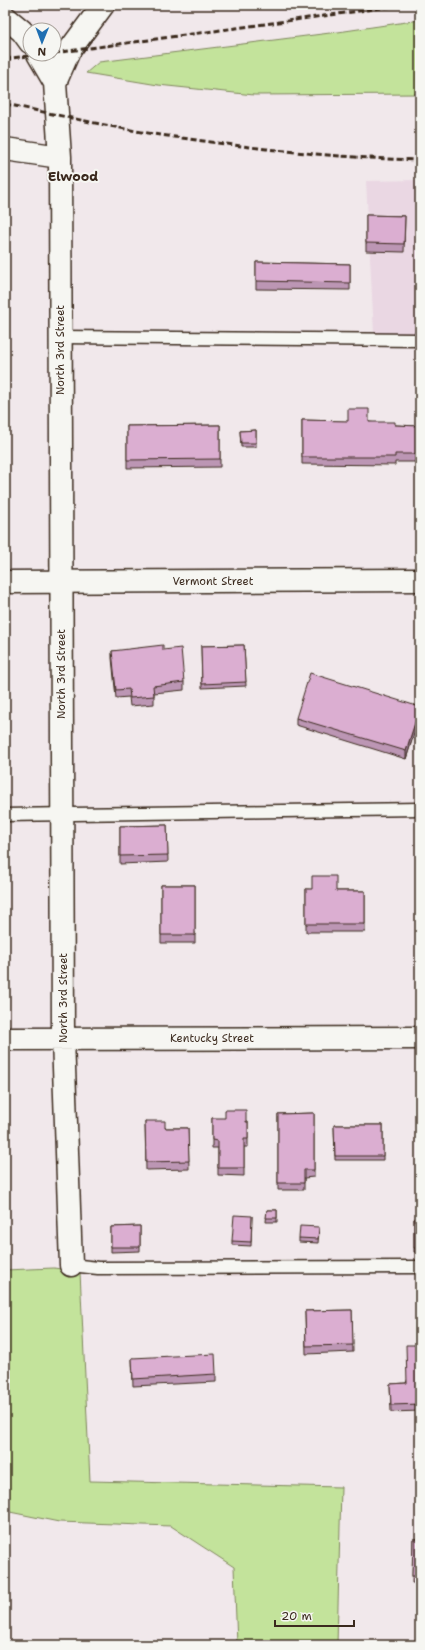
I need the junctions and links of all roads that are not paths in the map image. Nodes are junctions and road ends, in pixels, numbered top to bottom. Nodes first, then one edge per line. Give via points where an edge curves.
1 (103, 5) edge
2 (5, 17) edge
3 (22, 31) edge
4 (43, 62) edge
5 (55, 83) junction
6 (5, 149) edge
7 (60, 158) junction
8 (60, 337) junction
9 (420, 340) edge
10 (420, 580) edge
11 (61, 581) junction
12 (5, 582) edge
13 (420, 809) edge
14 (5, 814) edge
15 (61, 814) junction
16 (63, 1038) junction
17 (420, 1038) edge
18 (5, 1039) edge
19 (70, 1265) joint
20 (420, 1267) edge

1 - 5 street via 69,51
2 - 3 street
4 - 5 street
5 - 7 street, North 3rd Street
6 - 7 street
7 - 8 street, North 3rd Street
8 - 9 lane
8 - 11 street, North 3rd Street
10 - 11 street, Vermont Street
11 - 12 street, Vermont Street
11 - 15 street, North 3rd Street
13 - 15 lane
14 - 15 lane
15 - 16 street, North 3rd Street
16 - 17 street, Kentucky Street
16 - 18 street, Kentucky Street
16 - 19 street, North 3rd Street
19 - 20 lane via 98,1268

